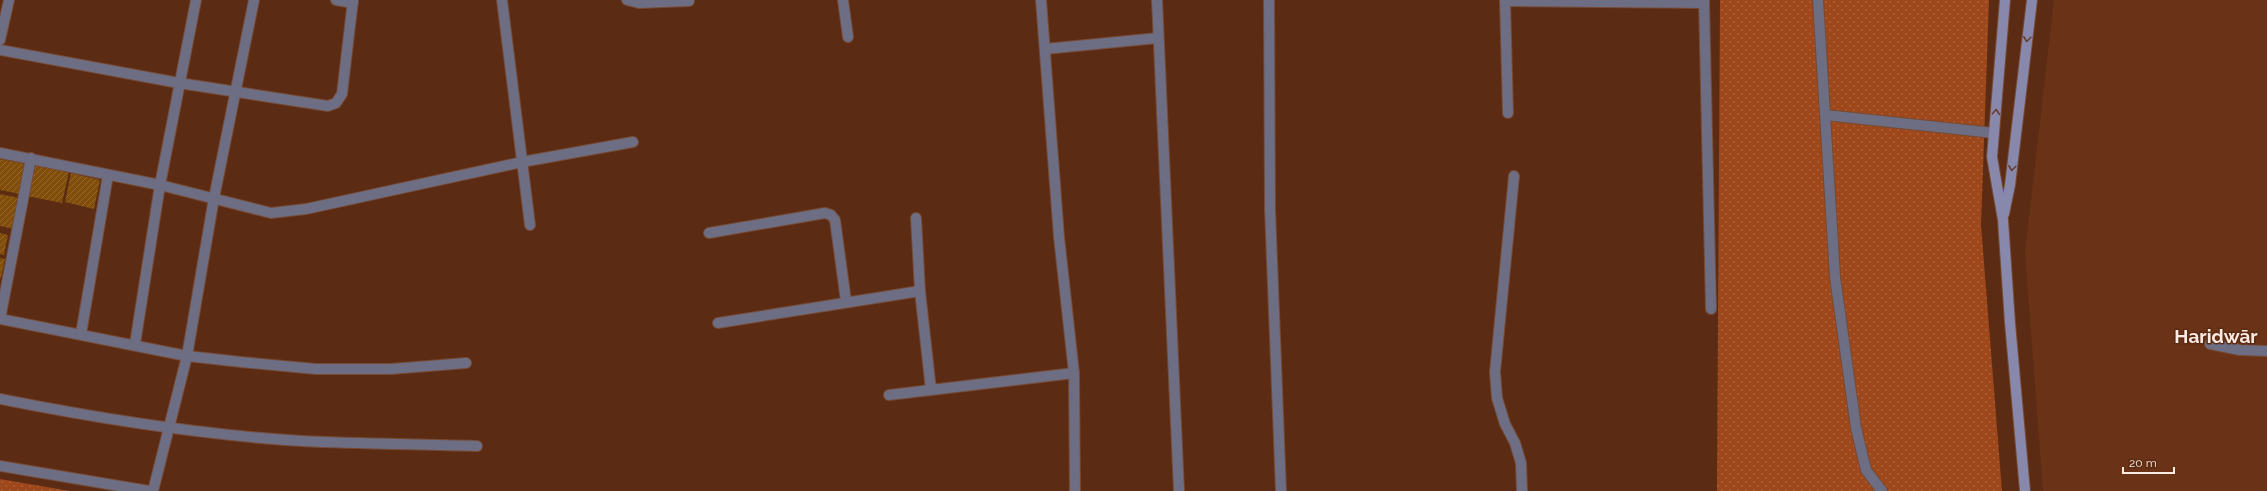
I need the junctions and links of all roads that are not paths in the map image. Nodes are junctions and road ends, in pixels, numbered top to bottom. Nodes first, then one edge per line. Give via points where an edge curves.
1 (9, 0) edge
2 (196, 0) edge
3 (254, 0) edge
4 (336, 0) edge
5 (502, 0) edge
6 (627, 0) edge
7 (843, 0) edge
8 (1041, 0) edge
9 (1157, 0) edge
10 (1269, 0) edge
11 (1505, 0) edge
12 (1818, 0) edge
13 (2005, 0) edge
14 (2032, 0) edge
15 (689, 1) dead end
16 (1704, 1) edge
17 (353, 2) edge
18 (848, 36) dead end
19 (1158, 38) junction
20 (0, 40) edge
21 (1045, 49) junction
22 (0, 50) edge
23 (179, 82) junction
24 (236, 92) junction
25 (1508, 113) dead end
26 (1825, 115) junction
27 (1994, 133) junction
28 (633, 142) dead end
29 (0, 153) edge
30 (31, 158) junction
31 (522, 162) junction
32 (108, 175) junction
33 (1514, 176) dead end
34 (160, 185) junction
35 (214, 198) junction
36 (916, 218) dead end
37 (2003, 220) junction
38 (530, 225) dead end
39 (709, 233) dead end
40 (920, 291) junction
41 (846, 301) junction
42 (1711, 309) dead end
43 (0, 319) edge
44 (718, 323) dead end
45 (81, 334) junction
46 (135, 344) junction
47 (2210, 344) dead end
48 (2267, 351) edge
49 (187, 356) junction
50 (466, 363) dead end
51 (1074, 373) junction
52 (931, 390) junction
53 (889, 395) dead end
54 (0, 399) edge
55 (169, 428) junction
56 (477, 446) dead end
57 (0, 466) edge
58 (149, 491) edge
59 (154, 491) edge
60 (1075, 491) edge
61 (1179, 491) edge
62 (1281, 491) edge
63 (1522, 491) edge
64 (1882, 491) edge
65 (2026, 491) edge

1 - 20 street
2 - 23 street
3 - 24 street
4 - 17 street
5 - 31 street
6 - 15 street via 639,3
7 - 18 street
8 - 21 street
9 - 19 street
10 - 62 street via 1270,209
11 - 16 street
11 - 25 street
12 - 26 street
27 -> 13 street
14 -> 37 street via 2010,184
16 - 42 street
17 - 24 street via 342,94 336,103 328,106
19 - 21 street
19 - 61 street
21 - 51 street via 1059,237
22 - 23 street
23 - 24 street
23 - 34 street
24 - 35 street
26 - 27 street
26 - 64 street via 1835,277 1856,428 1866,470
27 - 37 street via 1992,157
28 - 31 street
29 - 30 street
30 - 32 street
30 - 43 street
31 - 35 street via 306,209 271,213
31 - 38 street
32 - 34 street
32 - 45 street
33 - 63 street via 1495,372 1497,398 1521,464
34 - 35 street
34 - 46 street
35 - 49 street
36 - 40 street
37 - 65 street
39 - 41 street via 825,213 831,215 835,220
40 - 41 street
40 - 52 street
41 - 44 street
43 - 45 street
45 - 46 street
46 - 49 street
47 - 48 street via 2240,350
49 - 50 street via 316,369 391,369
49 - 55 street
51 - 52 street
51 - 60 street
52 - 53 street
54 - 55 street
55 - 56 street via 302,441
55 - 59 street
57 - 58 street

